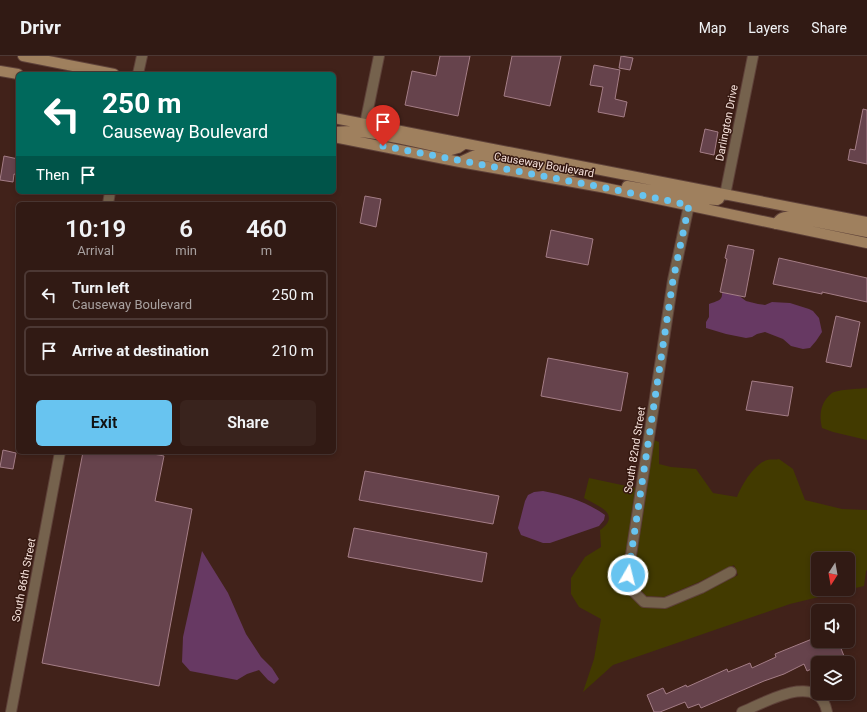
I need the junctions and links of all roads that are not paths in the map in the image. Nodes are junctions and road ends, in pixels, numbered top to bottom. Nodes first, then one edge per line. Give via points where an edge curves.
1 (23, 56) edge
2 (142, 56) edge
3 (379, 56) edge
4 (753, 56) edge
5 (0, 71) edge
6 (104, 72) edge
7 (138, 72) edge
8 (16, 74) edge
9 (336, 118) edge
10 (365, 124) junction
11 (336, 132) edge
12 (336, 137) edge
13 (465, 144) junction
14 (460, 162) junction
15 (591, 169) junction
16 (601, 187) junction
17 (725, 195) junction
18 (689, 205) junction
19 (867, 222) edge
20 (776, 224) junction
21 (867, 232) edge
22 (867, 243) edge
23 (60, 454) edge
24 (731, 572) dead end
25 (11, 712) edge
26 (742, 712) edge
27 (826, 712) edge

1 - 6 main road
2 - 7 street
3 - 10 street
4 - 17 street, Darlington Drive
5 - 8 main road
9 - 10 main road, Causeway Boulevard
10 - 13 main road, Causeway Boulevard
11 - 13 main road via 360,132 450,150
12 - 14 main road, Causeway Boulevard
13 - 15 main road, Causeway Boulevard
14 - 15 main road via 473,156 481,156 554,170
14 - 16 main road, Causeway Boulevard
15 - 17 main road, Causeway Boulevard
16 - 17 main road via 629,186 717,200
16 - 18 main road, Causeway Boulevard
17 - 19 main road, Causeway Boulevard
18 - 20 main road, Causeway Boulevard
18 - 24 street, South 82nd Street via 673,280 628,575 633,590 644,602 665,603
20 - 21 main road via 781,218 791,217
20 - 22 main road, Causeway Boulevard
23 - 25 street, South 86th Street
26 - 27 street via 799,690 817,695 824,703

